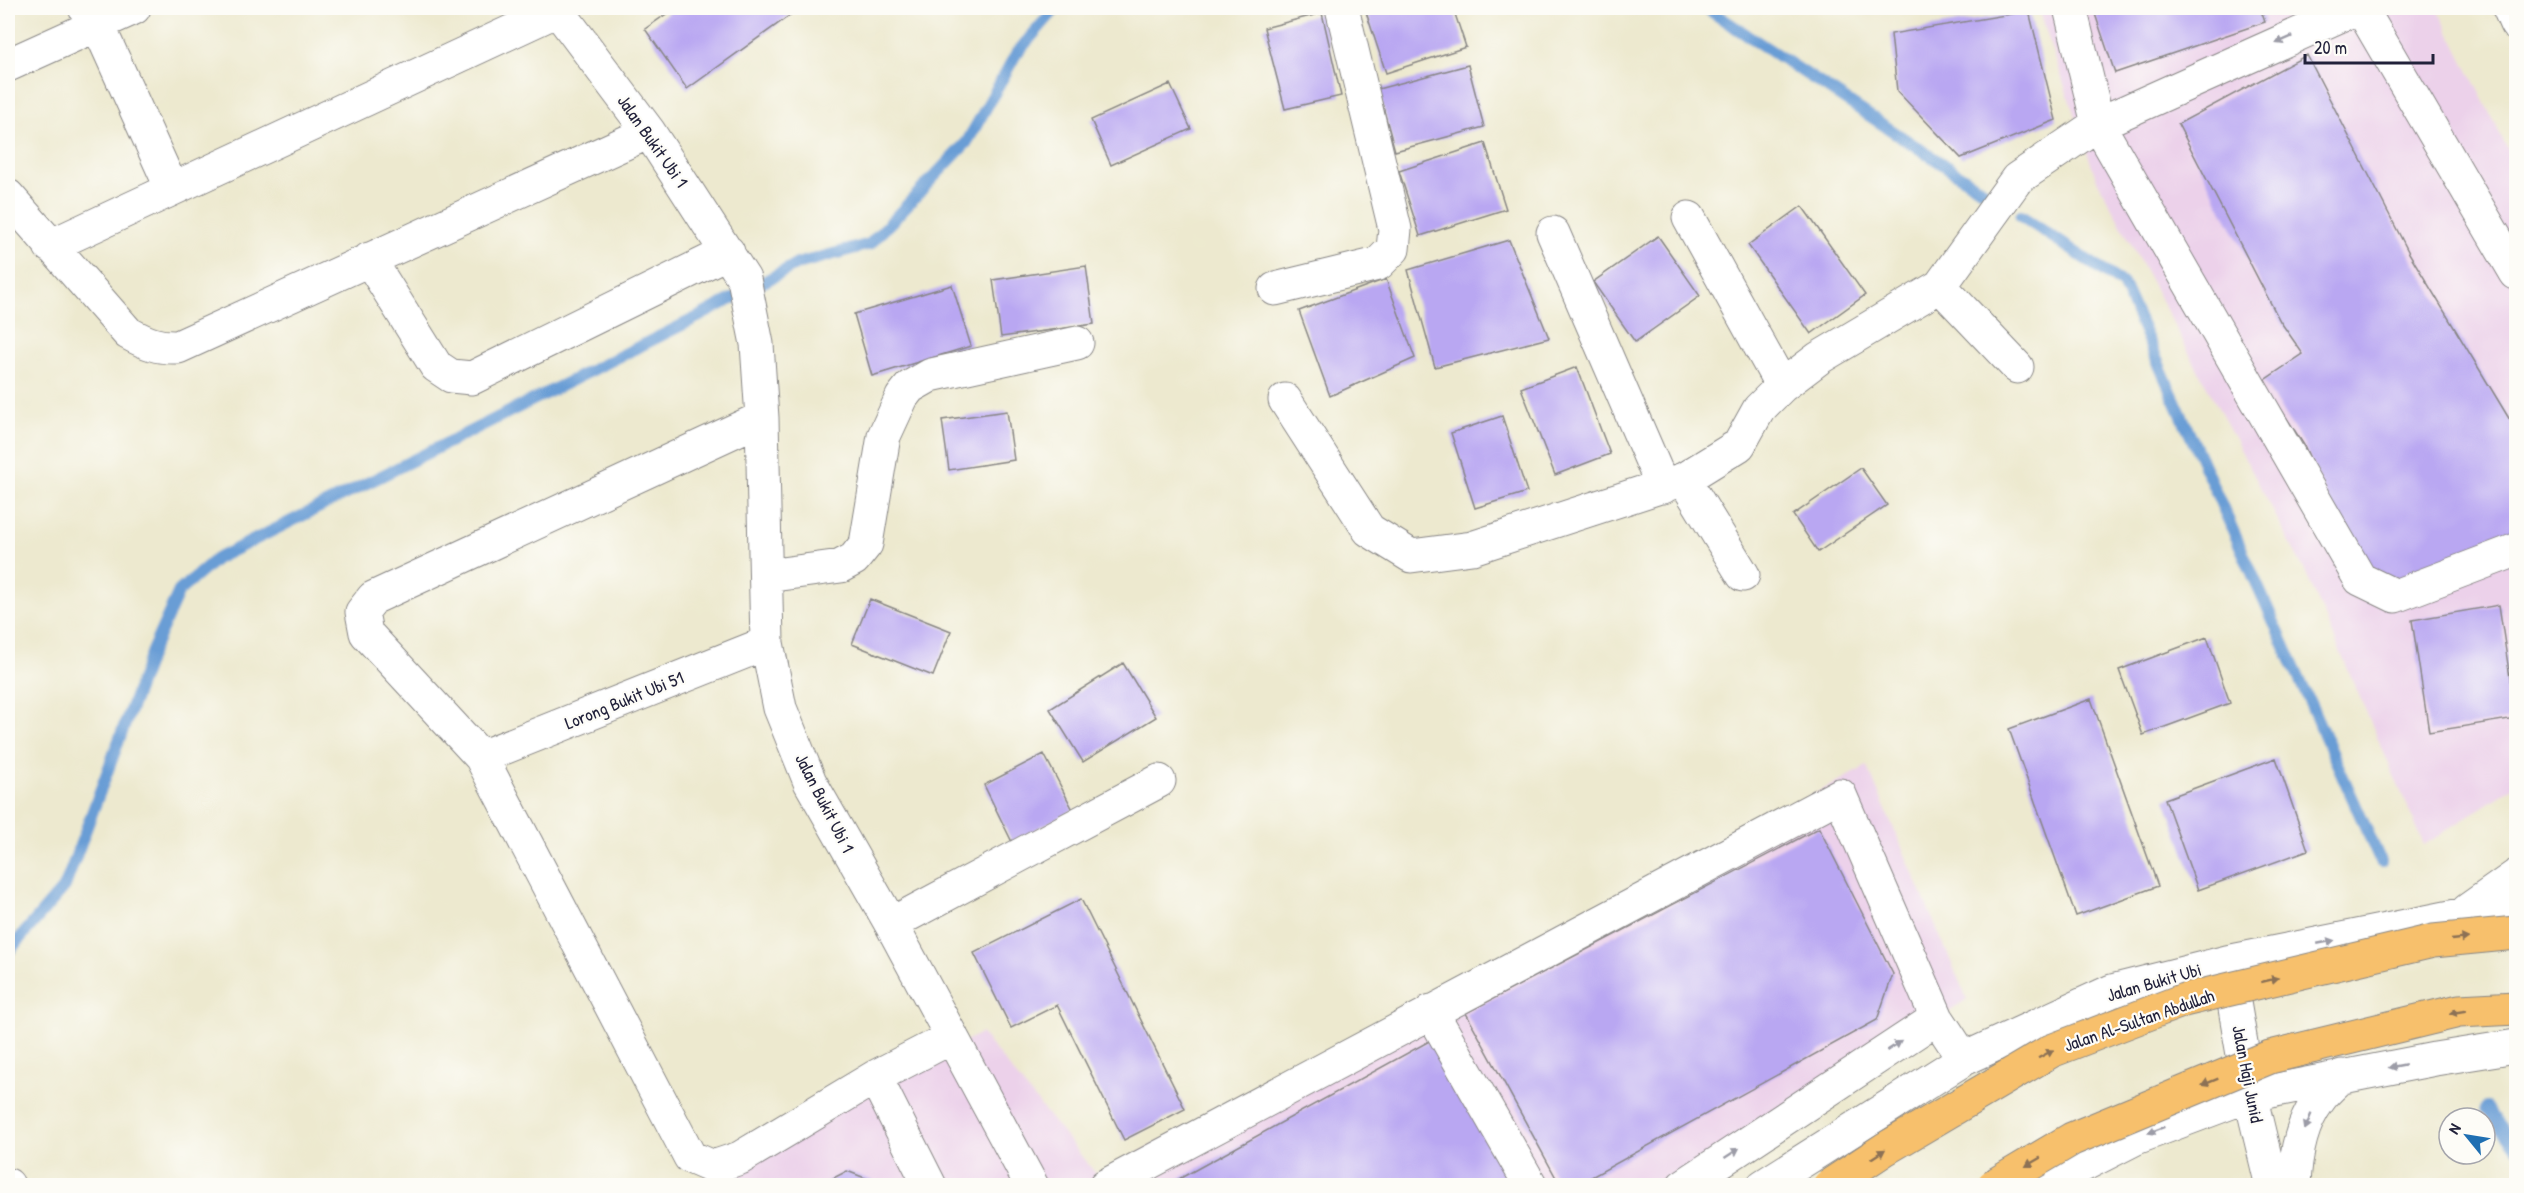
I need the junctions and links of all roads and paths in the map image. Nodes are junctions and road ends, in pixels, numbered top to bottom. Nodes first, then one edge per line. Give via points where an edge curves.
1 (134, 8) edge
2 (1342, 8) edge
3 (2070, 8) edge
4 (2359, 8) edge
5 (2509, 8) edge
6 (557, 9) edge
7 (91, 15) edge
8 (2517, 24) edge
9 (8, 64) edge
10 (2098, 124) junction
11 (649, 132) junction
12 (172, 189) junction
13 (8, 196) edge
14 (1689, 218) dead end
15 (1553, 233) dead end
16 (50, 246) junction
17 (369, 259) junction
18 (736, 265) junction
19 (2517, 273) edge
20 (1940, 286) junction
21 (1275, 289) dead end
22 (1077, 344) dead end
23 (2017, 367) dead end
24 (1782, 386) junction
25 (1285, 400) dead end
26 (762, 418) junction
27 (1674, 483) junction
28 (2517, 550) edge
29 (1743, 575) dead end
30 (766, 576) junction
31 (767, 643) junction
32 (481, 756) junction
33 (1159, 781) dead end
34 (2517, 876) edge
35 (2517, 906) edge
36 (2461, 915) junction
37 (891, 924) junction
38 (2517, 933) edge
39 (2227, 962) junction
40 (2517, 1008) edge
41 (1431, 1011) junction
42 (1937, 1018) junction
43 (952, 1037) junction
44 (2517, 1046) edge
45 (1964, 1059) junction
46 (2342, 1076) junction
47 (876, 1077) junction
48 (2250, 1095) junction
49 (2045, 1183) edge
50 (930, 1185) edge
51 (1032, 1185) edge
52 (1105, 1185) edge
53 (1531, 1185) edge
54 (1683, 1185) edge
55 (1763, 1185) edge
56 (1829, 1185) edge
57 (1993, 1185) edge
58 (2272, 1185) edge
59 (2295, 1185) edge

1 - 7 street
2 - 21 street via 1395,229 1393,249 1378,264
3 - 10 street
4 -> 10 street
4 - 19 street
5 - 8 street
6 - 11 street, Jalan Bukit Ubi 1
6 - 12 street
7 - 9 street
7 - 12 street
10 - 20 street via 2017,179
10 - 28 street via 2360,579 2395,596
11 - 17 street
11 - 18 street, Jalan Bukit Ubi 1
12 - 16 street
13 - 16 street
14 - 24 street
15 - 27 street
16 - 17 street via 128,333 151,346 164,348 178,346
17 - 18 street via 436,366 451,376 472,378
18 - 26 street, Jalan Bukit Ubi 1 via 757,344
20 - 23 street
20 - 24 street via 1819,358
22 - 30 street via 931,375 910,387 884,436 866,544 855,559 841,566
24 - 27 street via 1759,409 1739,445
25 - 27 street via 1369,531 1411,556 1472,548
26 - 30 street, Jalan Bukit Ubi 1
26 - 32 street via 373,598 362,612 366,633
27 - 29 street
30 - 31 street, Jalan Bukit Ubi 1
31 - 32 street, Lorong Bukit Ubi 51
31 - 37 street, Jalan Bukit Ubi 1 via 780,708 810,782
32 - 47 street via 690,1157 713,1167 740,1158
33 - 37 street
34 - 36 street
35 - 36 street, Jalan Bukit Ubi
39 -> 36 street, Jalan Bukit Ubi
37 - 43 street, Jalan Bukit Ubi 1
56 -> 38 main road, Jalan Al-Sultan Abdullah, bridge via 2051,1051 2184,1000 2433,941
39 - 45 street, Jalan Bukit Ubi via 2112,991
39 - 48 street, Jalan Haji Junid
40 -> 57 main road, bridge via 2459,1011 2270,1057 2072,1139
41 - 42 street via 1840,795
41 - 52 street
41 - 53 street
42 - 45 street
54 -> 42 street
43 - 47 street
43 - 51 street, Jalan Bukit Ubi 1
44 -> 46 street
45 - 55 street, Jalan Bukit Ubi
46 - 48 street
46 -> 59 street via 2319,1100 2309,1118 2299,1144
47 - 50 street
48 -> 49 street via 2136,1138
48 - 58 street, Jalan Haji Junid

